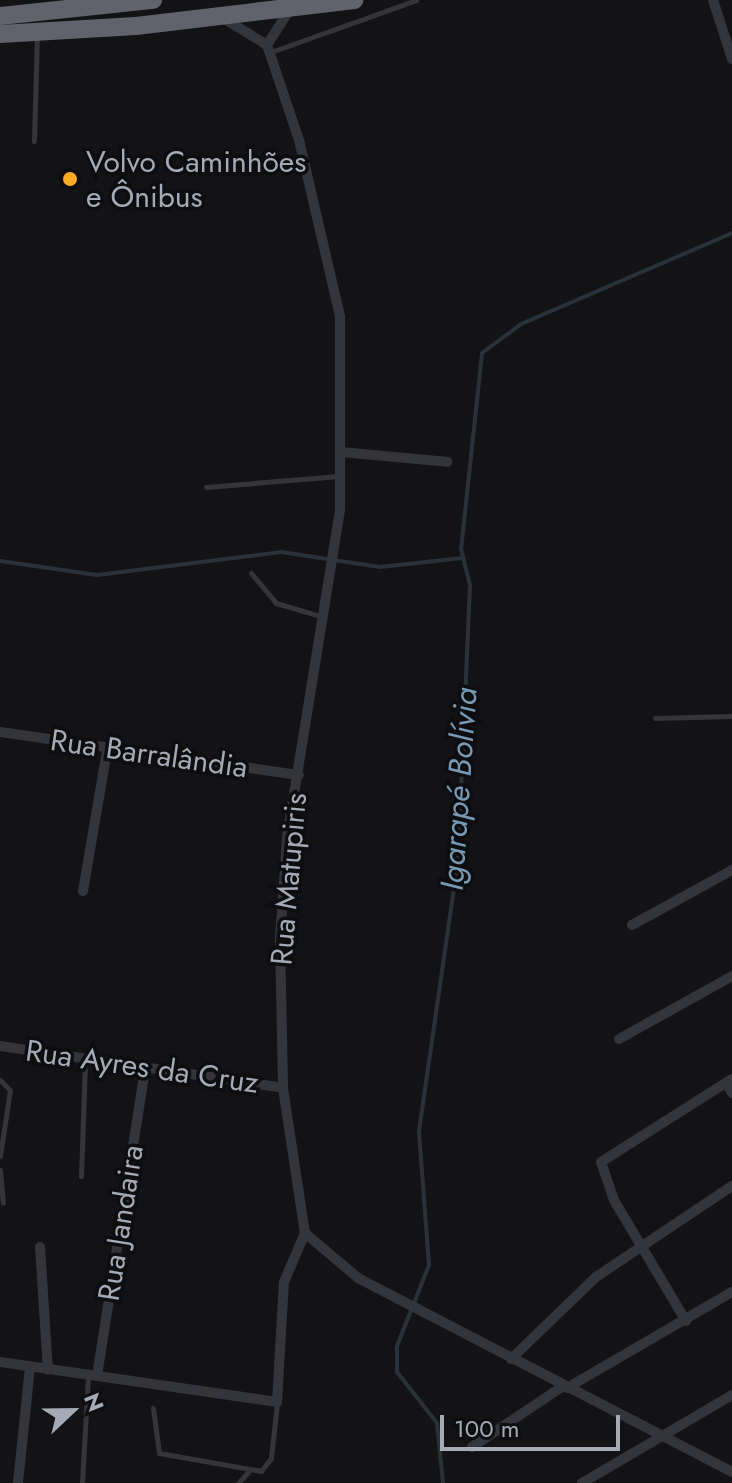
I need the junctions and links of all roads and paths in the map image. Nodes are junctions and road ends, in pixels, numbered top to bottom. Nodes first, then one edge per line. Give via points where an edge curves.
1 (149, 0) edge
2 (354, 0) edge
3 (416, 0) edge
4 (713, 0) edge
5 (73, 4) edge
6 (291, 8) junction
7 (0, 16) edge
8 (217, 16) junction
9 (37, 33) junction
10 (0, 34) edge
11 (269, 48) junction
12 (732, 59) edge
13 (34, 141) dead end
14 (341, 452) junction
15 (448, 462) dead end
16 (340, 476) junction
17 (206, 487) dead end
18 (251, 573) dead end
19 (325, 617) junction
20 (732, 716) edge
21 (655, 718) dead end
22 (0, 732) edge
23 (107, 750) junction
24 (299, 775) junction
25 (732, 870) edge
26 (83, 891) dead end
27 (632, 925) dead end
28 (732, 976) edge
29 (619, 1039) dead end
30 (0, 1046) edge
31 (85, 1061) junction
32 (145, 1070) junction
33 (0, 1080) edge
34 (729, 1081) edge
35 (283, 1088) junction
36 (732, 1093) edge
37 (0, 1156) edge
38 (0, 1170) edge
39 (81, 1176) dead end
40 (732, 1186) edge
41 (3, 1203) dead end
42 (305, 1233) junction
43 (640, 1244) junction
44 (40, 1247) dead end
45 (732, 1292) edge
46 (686, 1321) junction
47 (511, 1359) junction
48 (0, 1362) edge
49 (30, 1367) junction
50 (48, 1370) junction
51 (92, 1376) junction
52 (565, 1387) junction
53 (732, 1395) edge
54 (277, 1402) junction
55 (153, 1408) dead end
56 (661, 1437) junction
57 (472, 1447) dead end
58 (249, 1471) junction
59 (732, 1472) edge
60 (18, 1483) edge
61 (82, 1483) edge
62 (238, 1483) edge
63 (582, 1483) edge

1 - 5 highway
2 - 6 highway
3 - 11 lane
4 - 12 street
5 - 7 highway
6 - 8 highway
6 - 11 street
8 - 9 highway
8 - 11 street
9 - 10 highway
9 - 13 lane
11 - 14 street, Rua Matupiris via 334,282
14 - 15 street
14 - 16 street, Rua Matupiris
16 - 17 lane
16 - 19 street, Rua Matupiris
18 - 19 lane via 276,603
19 - 24 street, Rua Matupiris
20 - 21 lane
22 - 23 street, Rua Barralândia
23 - 24 street, Rua Barralândia
23 - 26 street
24 - 35 street, Rua Matupiris via 280,940
25 - 27 street
28 - 29 street
30 - 31 street, Rua Ayres da Cruz
31 - 32 street, Rua Ayres da Cruz
31 - 39 lane
32 - 35 street, Rua Ayres da Cruz
32 - 51 street, Rua Jandaira
33 - 37 lane via 10,1090
34 - 36 street
34 - 43 street via 609,1155 601,1168
35 - 42 street, Rua Matupiris
38 - 41 lane
40 - 43 street
42 - 47 street via 337,1265
42 - 54 street via 284,1282
43 - 46 street
43 - 47 street
44 - 50 street
45 - 46 street
46 - 52 street
47 - 52 street
48 - 49 street
49 - 50 street
49 - 60 street
50 - 51 street
51 - 54 street
51 - 61 lane
52 - 56 street
52 - 57 street
53 - 56 street
54 - 58 lane via 271,1458 261,1471
55 - 58 lane via 159,1453
56 - 59 street
56 - 63 street
58 - 62 lane

